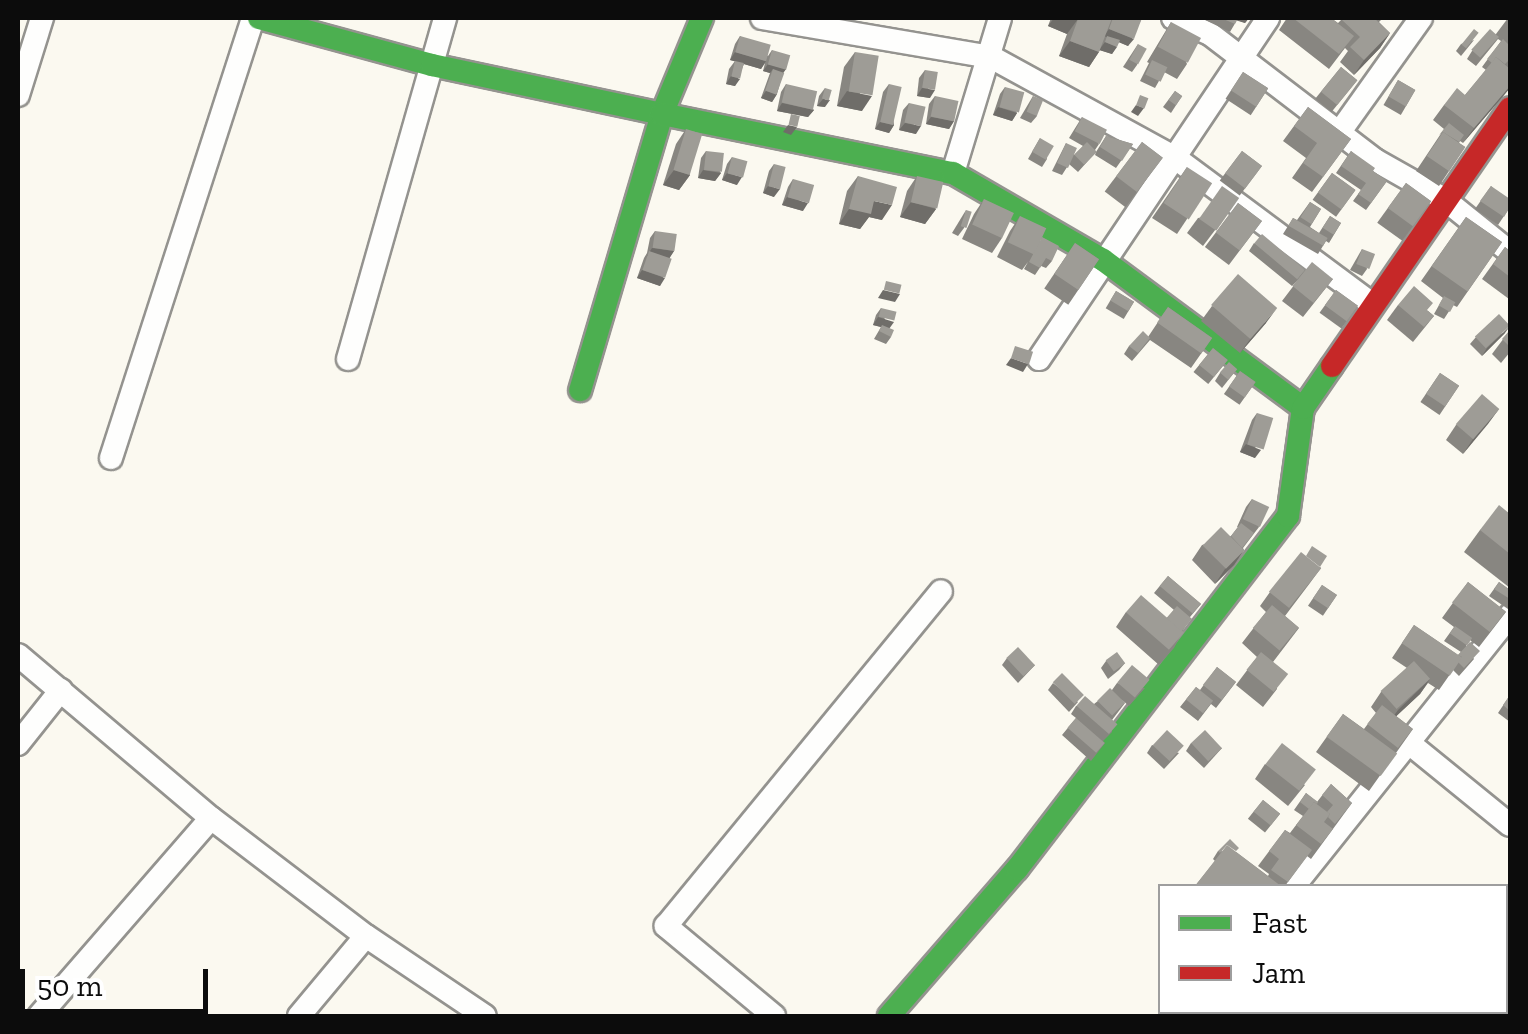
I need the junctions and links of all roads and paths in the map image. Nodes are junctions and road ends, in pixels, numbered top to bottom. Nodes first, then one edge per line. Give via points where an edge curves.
1 (42, 18) edge
2 (256, 18) edge
3 (445, 18) edge
4 (702, 18) edge
5 (762, 18) edge
6 (1000, 18) edge
7 (1173, 18) edge
8 (1268, 18) edge
9 (1420, 18) edge
10 (991, 56) junction
11 (1242, 56) junction
12 (432, 65) junction
13 (18, 95) edge
14 (1510, 108) edge
15 (662, 114) junction
16 (1339, 133) junction
17 (1174, 157) junction
18 (953, 173) junction
19 (1444, 199) junction
20 (1510, 252) edge
21 (1103, 260) junction
22 (1373, 305) junction
23 (348, 359) dead end
24 (1039, 359) dead end
25 (580, 390) dead end
26 (1303, 408) junction
27 (111, 458) dead end
28 (941, 591) dead end
29 (1510, 615) edge
30 (18, 655) edge
31 (61, 690) junction
32 (1409, 743) junction
33 (18, 744) edge
34 (211, 818) junction
35 (1510, 825) edge
36 (1296, 884) edge
37 (366, 936) junction
38 (39, 1016) edge
39 (299, 1016) edge
40 (486, 1016) edge
41 (774, 1016) edge
42 (889, 1016) edge

1 - 13 street
2 - 12 street
2 - 27 street
3 - 12 street
4 - 15 street
5 - 10 street
6 - 10 street
7 - 11 street
8 - 11 street
9 - 16 street
10 - 17 street
10 - 18 street
11 - 16 street
11 - 17 street
12 - 15 street
12 - 23 street
14 - 19 street
15 - 18 street
15 - 25 street
16 - 19 street
17 - 21 street
17 - 22 street
18 - 21 street
19 - 20 street
19 - 22 street
21 - 24 street
21 - 26 street
22 - 26 street
26 - 42 street via 1288,516 1017,868
28 - 41 street via 666,926
29 - 32 street
30 - 31 street
31 - 33 street
31 - 34 street
32 - 35 street
32 - 36 street
34 - 37 street
34 - 38 street
37 - 39 street
37 - 40 street

